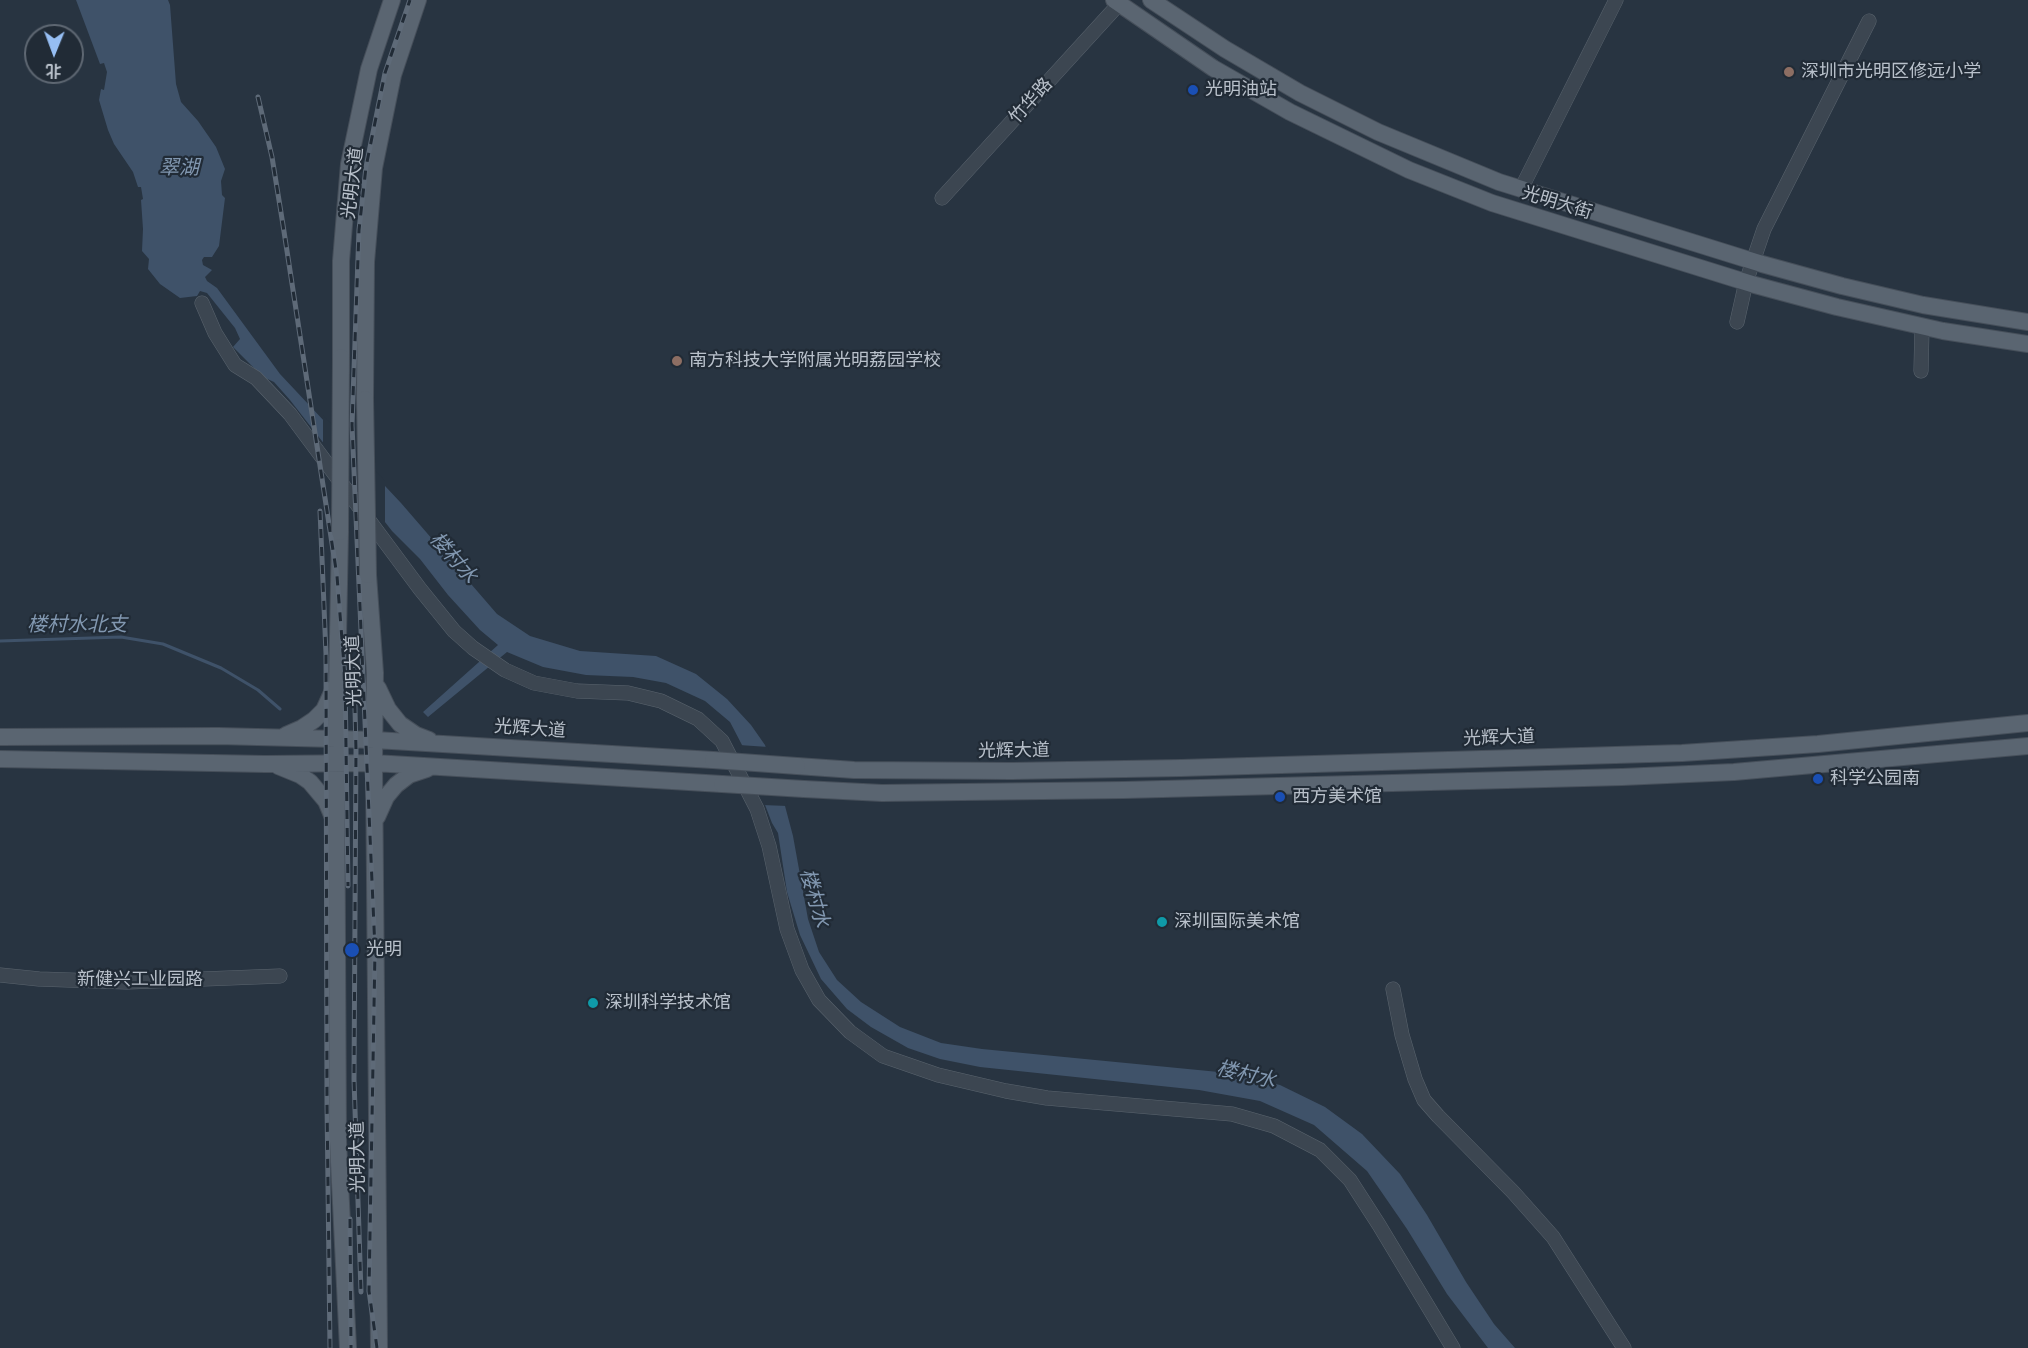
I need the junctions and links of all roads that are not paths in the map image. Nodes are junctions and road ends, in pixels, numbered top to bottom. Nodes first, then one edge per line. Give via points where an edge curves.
1 (392, 0) edge
2 (418, 0) edge
3 (1151, 0) edge
4 (1616, 0) edge
5 (1116, 2) edge
6 (1869, 21) dead end
7 (1521, 189) junction
8 (942, 198) dead end
9 (1753, 261) junction
10 (1746, 282) junction
11 (202, 303) dead end
12 (1737, 322) dead end
13 (2028, 322) edge
14 (1922, 327) junction
15 (2028, 344) edge
16 (341, 357) dead end
17 (1921, 371) dead end
18 (341, 426) dead end
19 (338, 670) junction
20 (375, 673) junction
21 (2028, 723) edge
22 (0, 737) edge
23 (261, 737) junction
24 (336, 740) junction
25 (375, 740) junction
26 (454, 744) junction
27 (2028, 746) edge
28 (0, 759) edge
29 (337, 762) junction
30 (374, 763) junction
31 (265, 764) junction
32 (438, 767) junction
33 (375, 826) junction
34 (337, 836) junction
35 (0, 975) edge
36 (280, 976) dead end
37 (1393, 989) dead end
38 (348, 1348) edge
39 (379, 1348) edge
40 (1453, 1348) edge
41 (1624, 1348) edge

1 - 18 main road, 光明大道 via 361,100 345,196
2 - 20 main road, 光明大道, bridge via 393,75 374,168 366,262 368,575
3 - 7 main road, 光明大街 via 1247,62 1339,113 1418,150
4 - 7 street
5 - 8 street, 竹华路
5 - 10 main road, 光明大街 via 1256,93 1409,170 1492,203
6 - 9 street via 1764,229
7 - 9 main road, 光明大街
9 - 10 street
9 - 13 main road, 光明大街 via 1923,305
10 - 12 street
10 - 14 main road, 光明大街
11 - 40 street via 214,333 235,365 256,378 290,414 420,588 472,648 534,683 577,691 628,693 661,701 698,719 722,741 757,809 787,929 802,970 819,999 850,1032 883,1056 1006,1092 1232,1114 1274,1125 1320,1150 1350,1180
14 - 15 main road, 光明大街
14 - 17 street
16 - 19 main road, 光明大道, bridge
19 - 23 main road via 331,698 314,720 289,734
19 - 24 main road, 光明大道
20 - 25 main road, 光明大道
20 - 26 main road via 379,692 400,724 416,735
21 - 26 main road, 光辉大道, bridge via 1682,753 1012,771 854,770
22 - 23 main road, 光辉大道
23 - 24 main road, 光辉大道
24 - 25 main road, 光辉大道
24 - 29 main road, 光明大道
25 - 26 main road, 光辉大道
25 - 30 main road, 光明大道
27 - 32 main road, bridge via 1734,772 1124,790 882,793
28 - 31 main road
29 - 30 main road
29 - 31 main road
29 - 34 main road, 光明大道
30 - 32 main road
30 - 33 main road, 光明大道
31 - 34 main road via 300,775 319,791 331,812
32 - 33 main road via 409,775 396,785 378,811
33 - 39 main road, 光明大道
34 - 38 main road, 光明大道 via 338,1140
35 - 36 street, 新健兴工业园路 via 127,982
37 - 41 street via 1402,1035 1424,1100 1553,1237

